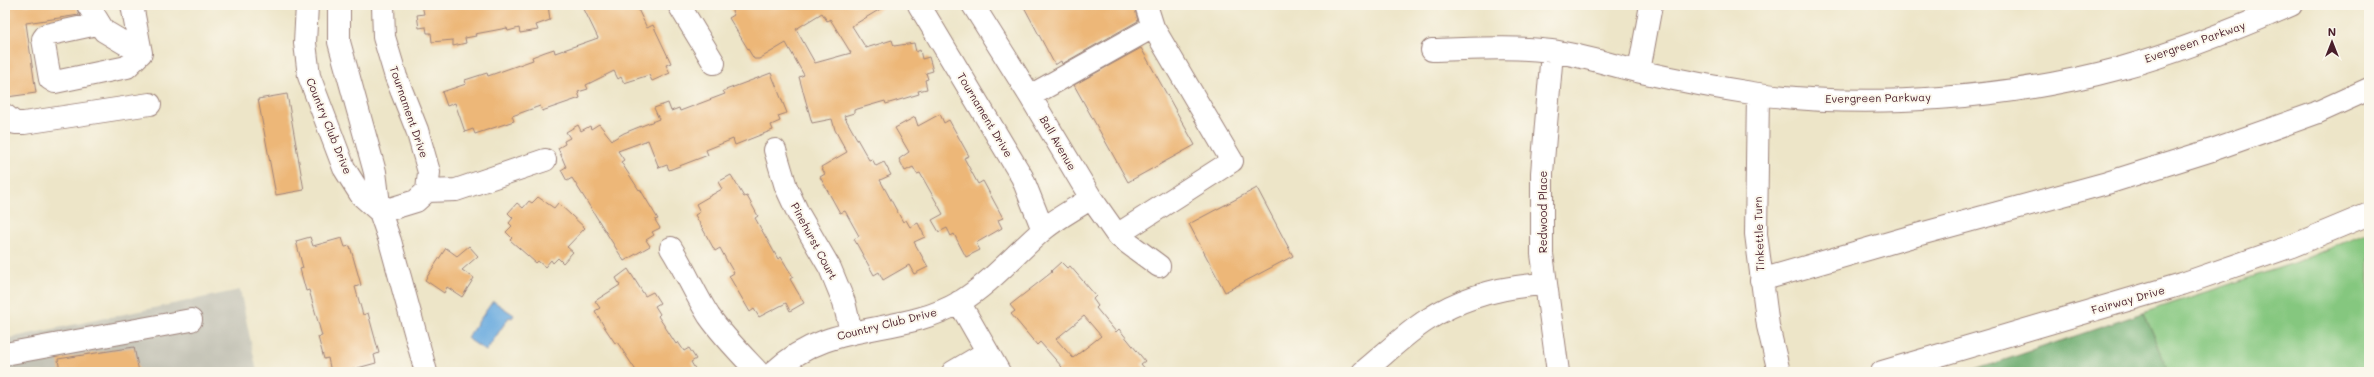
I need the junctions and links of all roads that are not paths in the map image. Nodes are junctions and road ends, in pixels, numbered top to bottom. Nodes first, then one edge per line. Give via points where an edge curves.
1 (88, 5) edge
2 (132, 5) edge
3 (307, 5) edge
4 (339, 5) edge
5 (383, 5) edge
6 (679, 5) edge
7 (919, 5) edge
8 (973, 5) edge
9 (1146, 5) edge
10 (1651, 5) edge
11 (2291, 5) edge
12 (97, 24) junction
13 (1153, 26) junction
14 (1432, 50) dead end
15 (1552, 52) junction
16 (141, 53) junction
17 (714, 63) dead end
18 (1639, 71) junction
19 (2369, 89) edge
20 (1758, 94) junction
21 (1030, 96) junction
22 (150, 104) dead end
23 (5, 115) edge
24 (775, 150) dead end
25 (545, 160) dead end
26 (427, 191) junction
27 (1091, 198) junction
28 (380, 212) junction
29 (2369, 214) edge
30 (1043, 230) junction
31 (1117, 235) junction
32 (671, 248) dead end
33 (1160, 266) dead end
34 (1761, 280) junction
35 (1546, 284) junction
36 (959, 302) junction
37 (191, 320) dead end
38 (851, 332) junction
39 (987, 352) junction
40 (5, 354) edge
41 (426, 372) edge
42 (758, 372) edge
43 (774, 372) edge
44 (953, 372) edge
45 (999, 372) edge
46 (1364, 372) edge
47 (1558, 372) edge
48 (1778, 372) edge
49 (1882, 372) edge

1 - 12 street
2 - 16 street
3 - 28 street, Country Club Drive via 305,44 309,76 344,168 361,195
4 - 28 street, Country Club Drive via 339,42 375,172
5 - 26 street, Tournament Drive via 384,37 396,77 418,130 429,172
6 - 17 street
7 - 30 street, Tournament Drive via 1022,177
8 - 21 street, Ball Avenue
9 - 13 street
10 - 18 street
11 - 20 street, Evergreen Parkway via 2236,29 2121,68 2024,88 1950,96 1868,100
12 - 16 street
12 - 16 street via 46,35 43,39 50,78 55,82 127,67
13 - 21 street
13 - 31 street via 1232,162
14 - 15 street, Evergreen Parkway via 1509,48
15 - 18 street, Evergreen Parkway
15 - 35 street, Redwood Place via 1542,173 1542,254
18 - 20 street, Evergreen Parkway
19 - 34 street via 2316,113 2106,184
20 - 34 street, Tinkettle Turn via 1756,234
21 - 27 street, Ball Avenue
22 - 23 street via 24,123 15,122
24 - 38 street, Pinehurst Court via 786,187 798,213 830,268 844,302
25 - 26 street via 456,190
26 - 28 street via 416,201
27 - 30 street, Country Club Drive
27 - 31 street, Ball Avenue
28 - 41 street, Country Club Drive
29 - 49 street, Fairway Drive via 2292,246 2182,284
30 - 36 street, Country Club Drive via 989,279
31 - 33 street, Ball Avenue
32 - 42 street via 709,315 731,344
34 - 48 street, Tinkettle Turn
35 - 46 street via 1526,285 1457,303 1427,320
35 - 47 street, Redwood Place
36 - 38 street, Country Club Drive via 915,319
36 - 39 street
37 - 40 street
38 - 43 street, Country Club Drive via 803,350
39 - 44 street
39 - 45 street

